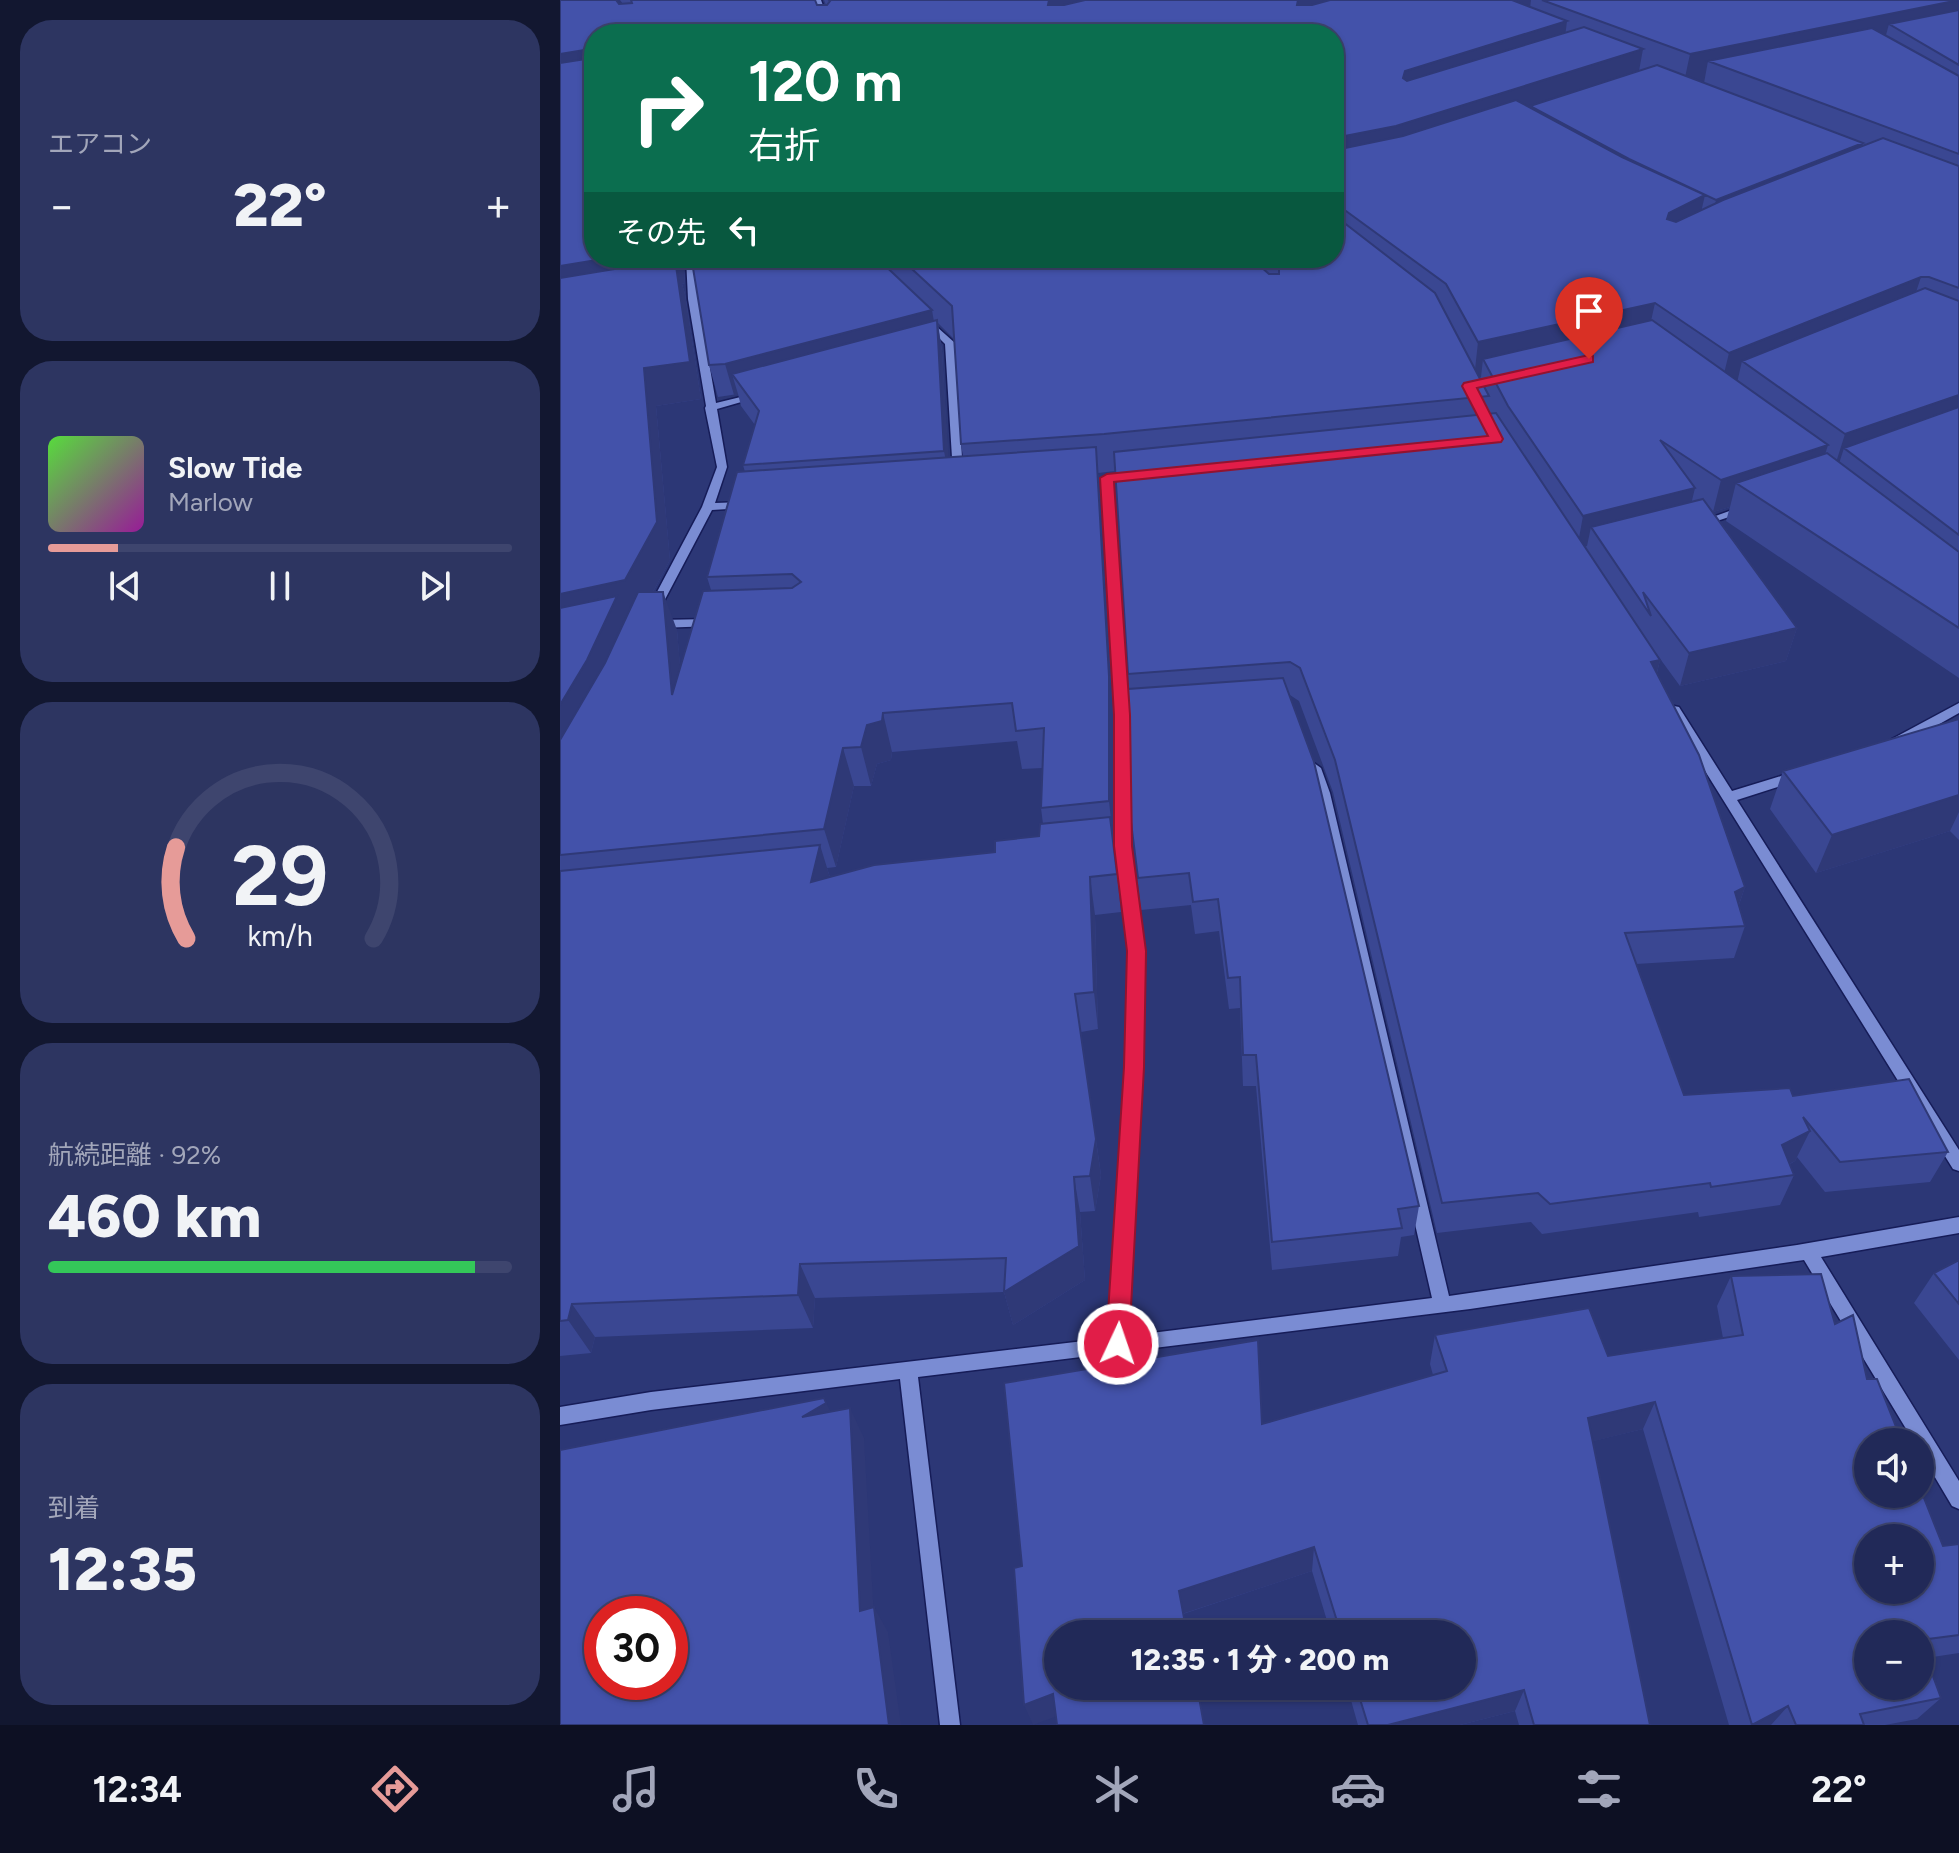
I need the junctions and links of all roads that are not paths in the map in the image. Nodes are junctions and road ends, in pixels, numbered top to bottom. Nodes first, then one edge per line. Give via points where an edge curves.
1 (817, 0) edge
2 (825, 24) edge
3 (692, 268) edge
4 (708, 284) edge
5 (693, 287) junction
6 (678, 289) edge
7 (917, 312) edge
8 (950, 343) junction
9 (935, 347) edge
10 (770, 392) edge
11 (710, 408) junction
12 (1107, 478) dead end
13 (959, 490) edge
14 (1764, 502) edge
15 (755, 504) edge
16 (708, 507) junction
17 (1695, 525) edge
18 (724, 622) edge
19 (1669, 702) edge
20 (1959, 707) edge
21 (1889, 746) edge
22 (1309, 754) edge
23 (1803, 775) edge
24 (1730, 797) junction
25 (1959, 1164) edge
26 (1959, 1225) edge
27 (1809, 1253) junction
28 (1442, 1304) junction
29 (1118, 1344) junction
30 (908, 1369) junction
31 (560, 1416) edge
32 (1959, 1499) edge
33 (950, 1725) edge

1 - 2 street
3 - 5 street
4 - 5 street
5 - 6 street
5 - 11 street
7 - 8 street
8 - 9 street
8 - 13 street
10 - 11 street
11 - 16 street via 722,467
12 - 29 street via 1130,715 1115,847 1136,951
14 - 17 street
15 - 16 street
16 - 18 street via 646,624
19 - 24 street
20 - 21 street
22 - 28 street via 1323,793
23 - 24 street
24 - 25 street
26 - 27 street
27 - 28 street
27 - 32 street
28 - 29 street
29 - 30 street
30 - 31 street
30 - 33 street

